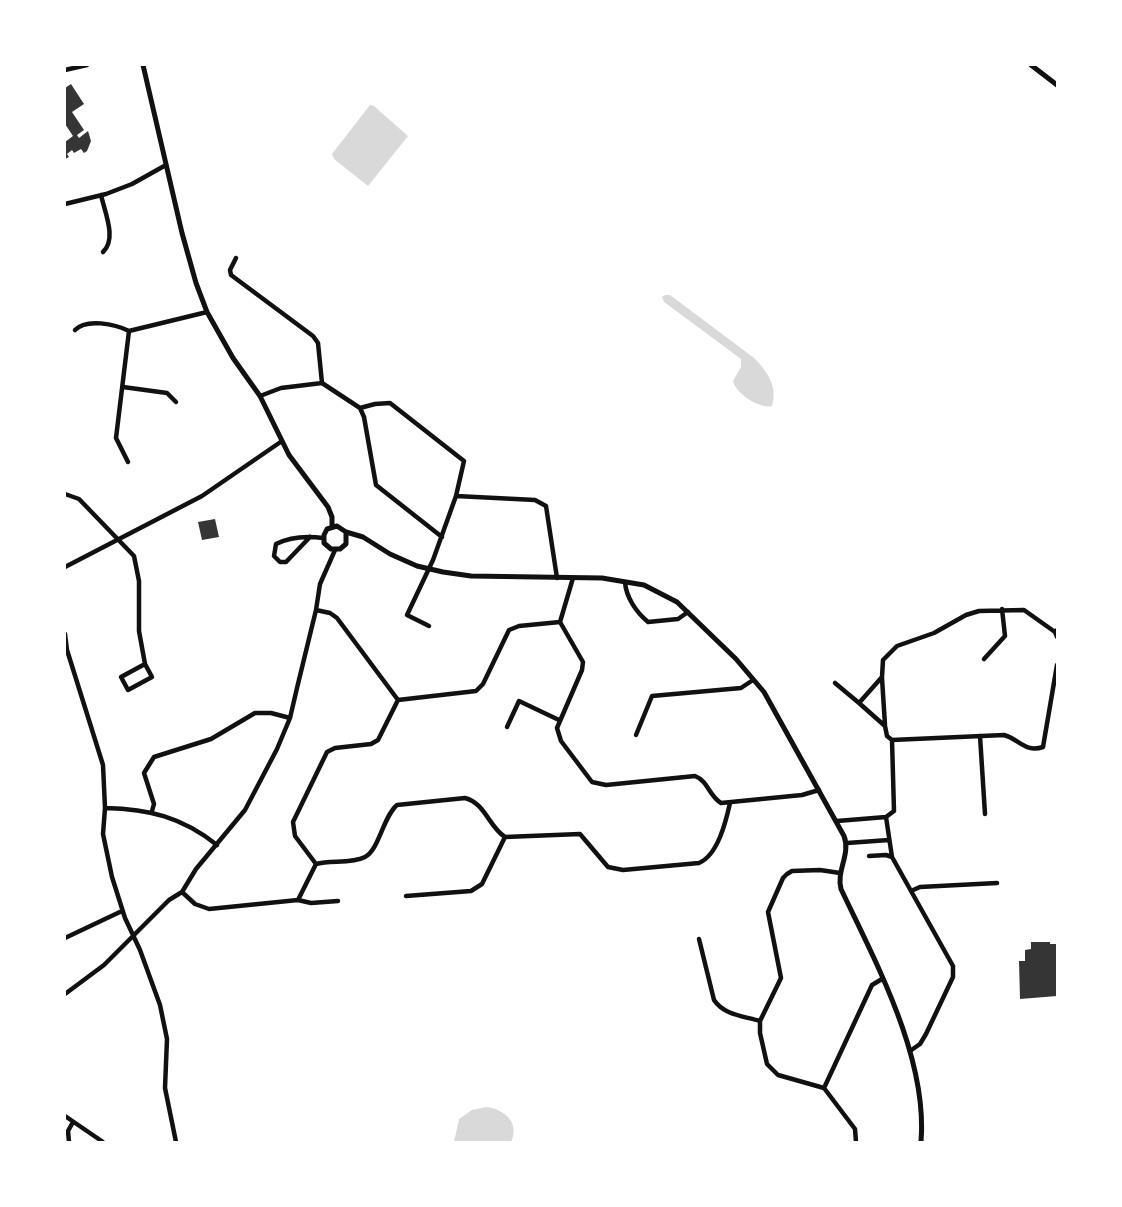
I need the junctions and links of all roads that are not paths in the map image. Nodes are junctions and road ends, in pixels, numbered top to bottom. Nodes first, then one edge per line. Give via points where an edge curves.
1 (88, 65) edge
2 (143, 65) edge
3 (1031, 65) edge
4 (65, 70) edge
5 (1057, 85) edge
6 (167, 165) junction
7 (101, 195) junction
8 (65, 204) edge
9 (103, 252) dead end
10 (236, 258) dead end
11 (207, 312) junction
12 (75, 330) dead end
13 (130, 331) junction
14 (322, 383) junction
15 (123, 387) junction
16 (260, 396) junction
17 (176, 402) dead end
18 (360, 408) junction
19 (282, 441) junction
20 (128, 462) dead end
21 (65, 494) edge
22 (456, 496) junction
23 (332, 526) junction
24 (347, 536) junction
25 (310, 537) junction
26 (442, 537) junction
27 (323, 538) junction
28 (119, 539) junction
29 (335, 550) junction
30 (65, 567) edge
31 (429, 569) junction
32 (557, 578) junction
33 (573, 578) junction
34 (625, 582) junction
35 (1002, 609) junction
36 (316, 610) junction
37 (689, 611) junction
38 (560, 622) junction
39 (429, 626) dead end
40 (1056, 633) edge
41 (65, 634) edge
42 (984, 659) dead end
43 (145, 664) junction
44 (1057, 665) edge
45 (882, 677) junction
46 (753, 680) junction
47 (835, 683) dead end
48 (398, 700) junction
49 (859, 702) junction
50 (290, 718) junction
51 (559, 720) junction
52 (885, 726) junction
53 (507, 727) dead end
54 (636, 734) dead end
55 (980, 736) junction
56 (892, 740) junction
57 (819, 790) junction
58 (730, 803) junction
59 (105, 808) junction
60 (152, 811) junction
61 (985, 814) dead end
62 (886, 817) junction
63 (837, 821) junction
64 (505, 837) junction
65 (889, 840) junction
66 (847, 843) junction
67 (217, 845) junction
68 (869, 856) dead end
69 (892, 857) junction
70 (316, 864) junction
71 (840, 873) junction
72 (997, 883) dead end
73 (911, 891) junction
74 (182, 892) junction
75 (406, 896) dead end
76 (298, 900) junction
77 (338, 901) dead end
78 (122, 911) junction
79 (134, 937) junction
80 (65, 938) edge
81 (699, 939) dead end
82 (882, 979) junction
83 (65, 993) edge
84 (760, 1021) junction
85 (910, 1051) junction
86 (824, 1088) junction
87 (65, 1116) edge
88 (74, 1122) junction
89 (69, 1142) edge
90 (103, 1142) edge
91 (176, 1142) edge
92 (856, 1142) edge
93 (921, 1142) edge

1 - 4 street
2 - 6 street
3 - 5 street
6 - 7 street
6 - 11 street via 185,245
7 - 8 street
7 - 9 street via 110,238
10 - 14 street via 230,270 233,277 313,335
11 - 13 street
11 - 16 street
12 - 13 street via 87,323
13 - 15 street
14 - 16 street via 281,388
14 - 18 street
15 - 17 street via 167,393
15 - 20 street via 116,438
16 - 19 street
18 - 22 street via 390,403 462,457 465,466
18 - 26 street via 376,485
19 - 23 street via 328,506
19 - 28 street via 202,496
21 - 28 street via 79,499
22 - 26 street
22 - 32 street via 542,502
23 - 24 street via 342,527
23 - 27 street
24 - 29 street via 344,547
24 - 31 street via 357,536
25 - 25 street via 275,544 274,556 286,562
25 - 27 street
26 - 31 street
27 - 29 street via 327,547
28 - 30 street
28 - 43 street via 138,565 138,622
29 - 36 street via 320,584
31 - 32 street via 471,576
31 - 39 street via 407,615
32 - 33 street
33 - 34 street
33 - 38 street
34 - 37 street via 644,584
34 - 37 street via 629,598 648,622 678,619
35 - 40 street via 1024,610
35 - 42 street via 1005,636
35 - 45 street via 966,615 939,631 897,646 883,660
36 - 48 street via 337,618
36 - 50 street
37 - 46 street
38 - 48 street via 509,630 476,691
38 - 51 street via 583,662
41 - 59 street via 103,765
43 - 43 street via 152,677 128,690 121,677
44 - 55 street via 1043,747 1023,747 1004,735
45 - 49 street
45 - 52 street
46 - 54 street via 741,688 652,695
46 - 57 street
47 - 49 street
48 - 70 street via 378,740 335,748 324,756 293,822 295,836
49 - 52 street
50 - 60 street via 255,713 211,738 154,757 144,773
50 - 67 street via 260,784
51 - 53 street via 519,701
51 - 58 street via 561,741 587,777 598,784 695,776 717,800
52 - 56 street
55 - 56 street
55 - 61 street
56 - 62 street via 894,811
57 - 58 street
57 - 63 street
58 - 64 street via 710,856 699,863 617,870 605,864 580,834
59 - 60 street
59 - 78 street via 104,843
60 - 67 street
62 - 63 street
62 - 65 street
63 - 66 street
64 - 70 street via 471,799 402,803 390,813 366,856
64 - 75 street via 477,888
65 - 66 street
65 - 69 street
66 - 71 street
67 - 74 street
68 - 69 street
69 - 73 street
70 - 76 street
71 - 82 street via 841,889
71 - 84 street via 792,872 783,878 768,912 781,978
72 - 73 street
73 - 85 street via 953,966 953,977 926,1034
74 - 76 street via 209,909
74 - 79 street
76 - 77 street
78 - 79 street
78 - 80 street
79 - 83 street
79 - 91 street via 163,1017 165,1088
81 - 84 street via 718,1006
82 - 85 street
82 - 86 street via 872,985
84 - 86 street via 772,1071
85 - 93 street
86 - 92 street via 855,1129
87 - 88 street
88 - 89 street via 68,1131
88 - 90 street

